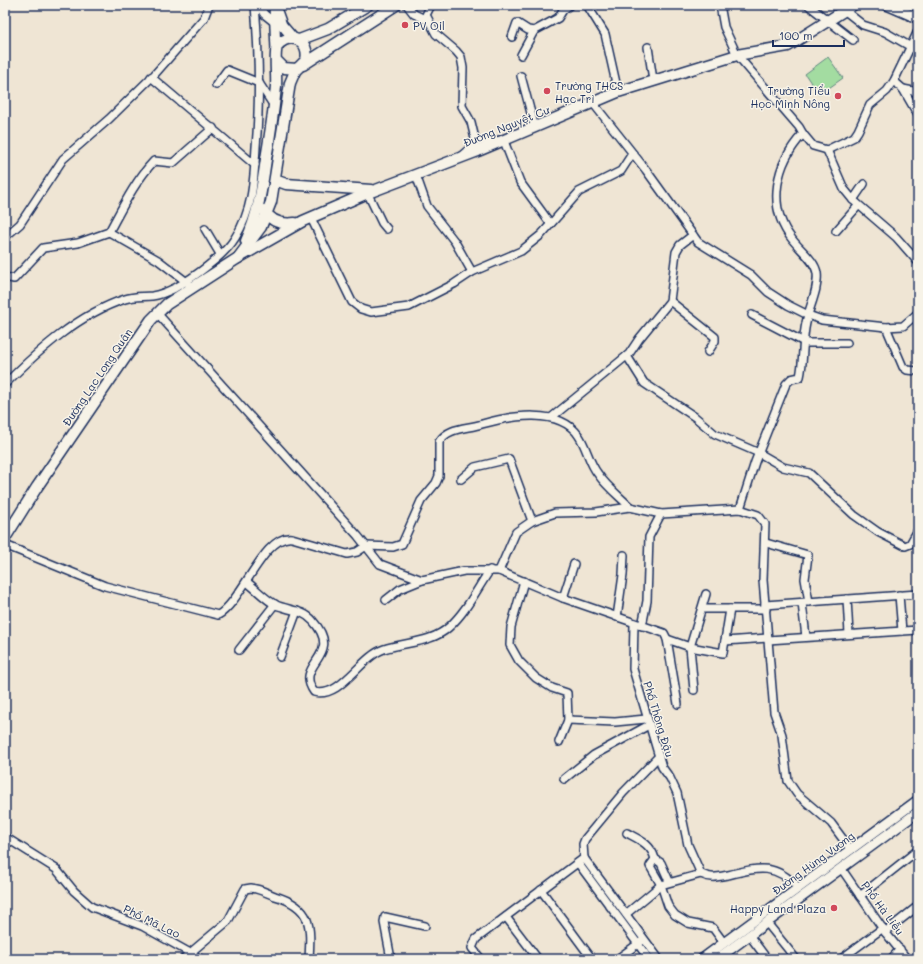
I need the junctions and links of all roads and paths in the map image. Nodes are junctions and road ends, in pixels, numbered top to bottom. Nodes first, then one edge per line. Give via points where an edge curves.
1 (209, 5) edge
2 (255, 5) edge
3 (259, 5) edge
4 (275, 5) edge
5 (368, 5) edge
6 (396, 5) edge
7 (407, 5) edge
8 (431, 5) edge
9 (570, 5) edge
10 (587, 5) edge
11 (720, 5) edge
12 (808, 5) edge
13 (888, 5) edge
14 (848, 7) edge
15 (918, 18) edge
16 (428, 20) junction
17 (829, 20) junction
18 (274, 22) junction
19 (534, 31) junction
20 (918, 31) edge
21 (512, 37) dead end
22 (296, 39) junction
23 (853, 40) dead end
24 (910, 46) junction
25 (648, 47) dead end
26 (918, 50) edge
27 (276, 55) junction
28 (521, 55) dead end
29 (737, 55) junction
30 (298, 68) junction
31 (521, 76) dead end
32 (152, 78) junction
33 (653, 80) junction
34 (894, 81) junction
35 (259, 82) junction
36 (216, 84) dead end
37 (903, 89) junction
38 (618, 92) junction
39 (918, 92) edge
40 (593, 103) junction
41 (275, 106) junction
42 (918, 115) edge
43 (213, 128) junction
44 (535, 128) junction
45 (803, 134) junction
46 (504, 141) junction
47 (476, 143) junction
48 (827, 150) junction
49 (632, 154) junction
50 (458, 159) junction
51 (255, 165) junction
52 (416, 175) junction
53 (275, 180) junction
54 (864, 184) dead end
55 (370, 191) junction
56 (261, 192) junction
57 (856, 203) junction
58 (267, 214) junction
59 (307, 219) junction
60 (550, 223) junction
61 (387, 228) dead end
62 (205, 229) dead end
63 (836, 231) dead end
64 (109, 232) junction
65 (693, 235) junction
66 (5, 237) edge
67 (220, 254) junction
68 (238, 258) junction
69 (918, 262) edge
70 (472, 272) junction
71 (5, 278) edge
72 (189, 284) junction
73 (153, 296) junction
74 (670, 301) junction
75 (167, 304) junction
76 (157, 313) junction
77 (918, 313) edge
78 (752, 315) dead end
79 (808, 315) junction
80 (886, 327) junction
81 (804, 342) junction
82 (847, 343) dead end
83 (708, 352) dead end
84 (627, 356) junction
85 (918, 371) edge
86 (5, 384) edge
87 (552, 418) junction
88 (759, 453) junction
89 (461, 479) dead end
90 (630, 507) junction
91 (740, 509) junction
92 (661, 514) junction
93 (532, 521) junction
94 (918, 530) edge
95 (6, 534) edge
96 (766, 543) junction
97 (5, 546) edge
98 (366, 546) junction
99 (624, 555) dead end
100 (574, 564) dead end
101 (490, 570) junction
102 (499, 571) junction
103 (422, 580) junction
104 (247, 582) junction
105 (524, 582) junction
106 (706, 594) dead end
107 (918, 594) edge
108 (898, 595) junction
109 (563, 598) junction
110 (847, 599) junction
111 (386, 600) dead end
112 (806, 602) junction
113 (275, 604) junction
114 (766, 607) junction
115 (702, 609) junction
116 (730, 609) junction
117 (298, 611) junction
118 (617, 617) junction
119 (634, 624) junction
120 (642, 626) junction
121 (918, 630) edge
122 (902, 631) junction
123 (849, 634) junction
124 (806, 637) junction
125 (667, 639) junction
126 (768, 639) junction
127 (725, 641) junction
128 (690, 647) junction
129 (239, 650) dead end
130 (280, 657) dead end
131 (694, 690) dead end
132 (678, 704) dead end
133 (568, 720) junction
134 (648, 722) junction
135 (559, 742) dead end
136 (659, 756) junction
137 (564, 779) dead end
138 (918, 800) edge
139 (918, 812) edge
140 (876, 831) junction
141 (627, 833) dead end
142 (882, 839) junction
143 (6, 840) edge
144 (851, 850) junction
145 (918, 850) edge
146 (584, 858) junction
147 (654, 859) junction
148 (578, 863) junction
149 (841, 868) junction
150 (701, 874) junction
151 (669, 881) junction
152 (661, 885) junction
153 (800, 888) junction
154 (541, 890) junction
155 (860, 896) junction
156 (918, 906) edge
157 (626, 914) junction
158 (506, 917) junction
159 (767, 923) junction
160 (425, 926) dead end
161 (884, 930) junction
162 (750, 935) junction
163 (645, 938) junction
164 (724, 943) junction
165 (638, 944) junction
166 (900, 949) junction
167 (191, 953) junction
168 (722, 957) edge
169 (183, 959) edge
170 (201, 959) edge
171 (309, 959) edge
172 (391, 959) edge
173 (481, 959) edge
174 (538, 959) edge
175 (592, 959) edge
176 (617, 959) edge
177 (649, 959) edge
178 (659, 959) edge
179 (702, 959) edge
180 (767, 959) edge
181 (796, 959) edge
182 (842, 959) edge
183 (891, 959) edge
184 (907, 959) edge

1 - 32 street via 204,18
2 - 35 street
3 - 18 street via 264,14
4 - 18 main road
4 - 22 main road via 282,25
5 - 22 highway via 328,29
6 - 30 highway
7 - 16 street via 414,14
8 - 16 street via 426,12
9 - 19 street via 558,18
10 - 38 street via 605,34
11 - 29 street via 724,27
12 - 17 street
13 - 15 highway
14 - 17 highway, Đường Nguyệt Cư
14 - 24 street via 863,25 885,32
16 - 47 street via 436,34 461,57 464,68 462,106 471,122
17 - 23 street
17 - 29 highway, Đường Nguyệt Cư via 788,46
18 - 27 main road
19 - 21 street via 518,23
19 - 28 street
20 - 24 street
22 - 27 highway via 283,41
22 - 30 highway via 305,46 307,53 306,60
24 - 26 street
24 - 34 street
25 - 33 street
27 - 30 highway via 284,68
27 - 41 highway
29 - 33 highway, Đường Nguyệt Cư
29 - 45 street
30 - 53 highway, Đường Lạc Long Quân via 290,83
31 - 44 street
32 - 43 street
32 - 66 street via 63,159 20,224
33 - 38 highway, Đường Nguyệt Cư
34 - 37 street
34 - 48 street via 887,91 870,105 854,138
35 - 36 street via 227,70
35 - 41 street
35 - 51 street
37 - 39 street
37 - 42 street
38 - 40 highway, Đường Nguyệt Cư
40 - 44 highway, Đường Nguyệt Cư
40 - 49 street
41 - 56 highway
43 - 51 street
43 - 64 street via 173,163 154,161 146,169
44 - 46 highway, Đường Nguyệt Cư
45 - 48 street via 812,146
45 - 79 street via 784,161 778,177 777,190 785,229 816,270 817,279
46 - 47 street via 484,140
46 - 50 highway, Đường Nguyệt Cư
46 - 60 street via 520,182
47 - 50 street
48 - 57 street via 844,189
49 - 60 street via 620,171 579,192
49 - 65 street
50 - 52 highway, Đường Nguyệt Cư
51 - 67 street via 251,197 245,218 233,242
52 - 55 highway, Đường Nguyệt Cư
52 - 70 street via 427,206 455,242
53 - 55 highway via 286,184
53 - 58 highway, Đường Lạc Long Quân
54 - 57 street
55 - 59 highway, Đường Nguyệt Cư
55 - 61 street
56 - 58 highway via 262,204
56 - 68 highway via 254,221
57 - 63 street
57 - 69 street via 896,237
58 - 59 highway via 282,223
58 - 68 highway, Đường Lạc Long Quân via 256,235
59 - 68 highway, Đường Nguyệt Cư
59 - 70 street via 350,300 367,311 409,307
60 - 70 street via 532,243 521,250
62 - 67 street
64 - 71 street via 78,243 42,248 14,279
64 - 72 street via 158,260
65 - 74 street via 680,245 676,252
65 - 79 street via 698,242 758,280 768,292
67 - 72 street
68 - 72 highway, Đường Lạc Long Quân
72 - 73 street
72 - 75 highway, Đường Lạc Long Quân
73 - 75 street
73 - 86 street via 126,298 84,319 32,357
74 - 83 street via 715,337 715,342
74 - 84 street
75 - 76 highway, Đường Lạc Long Quân
76 - 95 highway, Đường Lạc Long Quân
76 - 98 street
77 - 80 street via 903,326
78 - 81 street
79 - 80 street via 822,320
79 - 81 street
80 - 85 street via 903,367
81 - 82 street
81 - 88 street via 800,377 787,382
84 - 87 street
84 - 88 street via 641,380 661,396 695,417 715,434
87 - 90 street via 574,429 598,475
87 - 98 street via 514,416 446,433 439,442 439,476 421,501 404,543 395,547
88 - 91 street
88 - 94 street via 783,467 813,475 854,515 902,545 909,544
89 - 93 street via 475,468 509,459
90 - 92 street
90 - 93 street via 596,512 555,513
91 - 92 street
91 - 96 street via 758,515 764,520
92 - 120 street via 649,536 647,601
93 - 102 street via 513,536
96 - 112 street via 808,556
96 - 114 street via 763,571
97 - 104 street via 105,586 212,615 220,614
98 - 103 street via 380,564
98 - 104 street via 357,552 347,554 292,538 282,538 260,561
99 - 118 street
100 - 109 street
101 - 102 street
101 - 103 street via 464,571
101 - 117 street via 462,612 447,629 432,637 377,652 342,683 327,692 314,692 308,678 308,673 321,655 325,643 323,636 313,620
102 - 105 street
103 - 111 street via 400,589
104 - 113 street
105 - 109 street
105 - 133 street via 511,627 510,645 519,661 536,678 552,688 567,693
106 - 115 street
107 - 108 street
108 - 110 street
108 - 122 street
109 - 118 street
110 - 112 street
110 - 123 street
112 - 114 street
112 - 124 street
113 - 117 street
113 - 129 street
114 - 116 street
114 - 126 street
115 - 116 street
115 - 128 street
116 - 127 street
117 - 130 street
118 - 119 street
119 - 120 street
119 - 134 street, Phố Thông Đậu via 633,669
120 - 125 street via 664,633
121 - 122 street
122 - 123 street
123 - 124 street
124 - 126 street
125 - 128 street
125 - 132 street
126 - 127 street
126 - 144 street via 774,712 782,735 788,781 797,794 831,824
127 - 128 street via 723,653
128 - 131 street
133 - 134 street
133 - 135 street
134 - 136 street, Phố Thông Đậu
134 - 137 street via 594,755
136 - 146 street via 623,793 585,839
136 - 150 street, Phố Thông Đậu via 680,801 689,850
138 - 140 main road, Đường Hùng Vương
139 - 142 main road, Đường Hùng Vương
140 - 142 main road
140 - 144 main road, Đường Hùng Vương
141 - 147 street via 646,844
142 - 149 main road, Đường Hùng Vương
143 - 167 street, Phố Mã Lao via 56,869 74,891 92,907 142,926
144 - 153 main road, Đường Hùng Vương
145 - 155 street
146 - 148 street
146 - 157 street
147 - 151 street via 663,865
147 - 152 street via 650,866
148 - 154 street
148 - 165 street
149 - 155 street, Phố Hà Liễu
149 - 159 main road, Đường Hùng Vương
150 - 151 street
150 - 153 street via 715,878 772,869 787,876
151 - 152 street
152 - 157 street
152 - 164 street via 668,906 677,918 713,928
153 - 164 main road, Đường Hùng Vương
154 - 158 street
154 - 175 street
155 - 161 street, Phố Hà Liễu
156 - 161 street
157 - 163 street
158 - 173 street via 473,943 472,948
158 - 174 street
159 - 162 main road, Đường Hùng Vương
159 - 181 street
160 - 172 street via 385,916
161 - 166 street, Phố Hà Liễu
161 - 182 street
162 - 168 main road, Đường Hùng Vương
162 - 180 street
163 - 165 street
163 - 178 street
164 - 179 main road, Đường Hùng Vương
165 - 176 street
165 - 177 street
166 - 183 street
166 - 184 street, Phố Hà Liễu
167 - 169 street
167 - 170 street, Phố Mã Lao
167 - 171 street via 228,921 241,893 251,888 291,901 300,908 310,925

